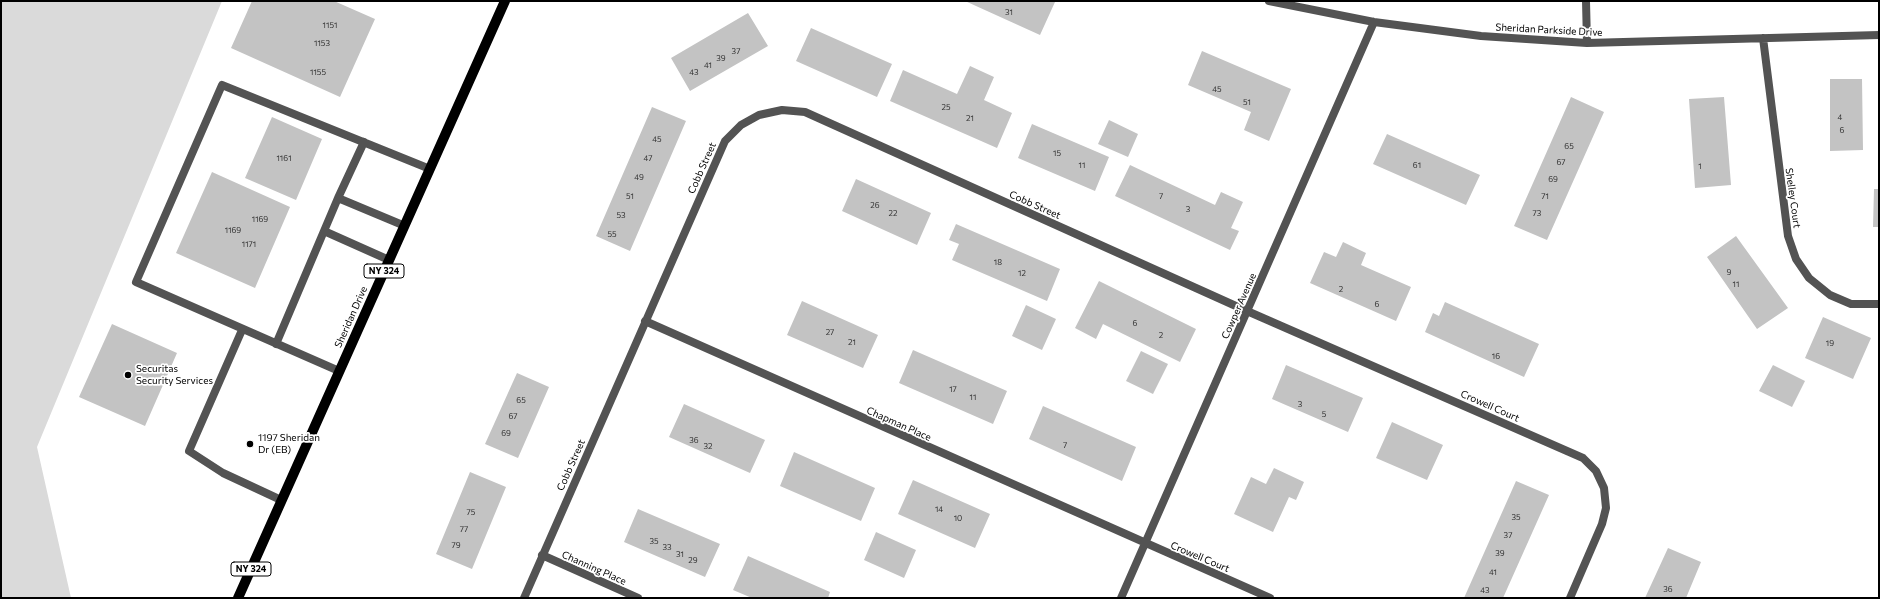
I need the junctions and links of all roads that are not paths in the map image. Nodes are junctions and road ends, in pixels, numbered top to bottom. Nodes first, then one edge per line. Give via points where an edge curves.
1 (505, 1) edge
2 (1270, 1) edge
3 (1586, 1) edge
4 (1374, 22) junction
5 (1879, 35) edge
6 (1763, 38) junction
7 (1587, 44) junction
8 (364, 142) junction
9 (430, 169) junction
10 (338, 198) junction
11 (404, 226) junction
12 (324, 231) junction
13 (389, 260) junction
14 (1879, 304) edge
15 (1247, 311) junction
16 (645, 322) junction
17 (242, 330) junction
18 (276, 344) junction
19 (339, 371) junction
20 (281, 500) junction
21 (1145, 544) junction
22 (542, 556) junction
23 (238, 598) edge
24 (524, 598) edge
25 (638, 598) edge
26 (1122, 598) edge
27 (1270, 598) edge
28 (1570, 598) edge

1 - 9 main road, Sheridan Drive / NY 324
2 - 4 street, Sheridan Parkside Drive
3 - 7 street
4 - 7 street, Sheridan Parkside Drive via 1481,36
4 - 15 street, Cowper Avenue
5 - 6 street, Sheridan Parkside Drive
6 - 7 street, Sheridan Parkside Drive
6 - 14 street, Shelley Court via 1788,236 1796,259 1809,278 1830,295 1851,304
8 - 9 street
8 - 10 street
8 - 17 street via 222,86 136,282
9 - 11 main road, Sheridan Drive / NY 324
10 - 11 street
10 - 12 street
11 - 13 main road, Sheridan Drive / NY 324
12 - 13 street
12 - 18 street
13 - 19 main road, Sheridan Drive / NY 324
15 - 16 street, Cobb Street via 805,112 782,110 759,115 741,125 725,142
15 - 21 street, Cowper Avenue
15 - 28 street, Crowell Court via 1583,458 1596,471 1604,488 1606,508 1602,524
16 - 21 street, Chapman Place
16 - 22 street, Cobb Street
17 - 18 street
17 - 20 street via 189,451 223,472
18 - 19 street
19 - 20 main road, Sheridan Drive / NY 324
20 - 23 main road, Sheridan Drive / NY 324
21 - 26 street, Cowper Avenue
21 - 27 street, Crowell Court
22 - 24 street, Cobb Street
22 - 25 street, Channing Place

